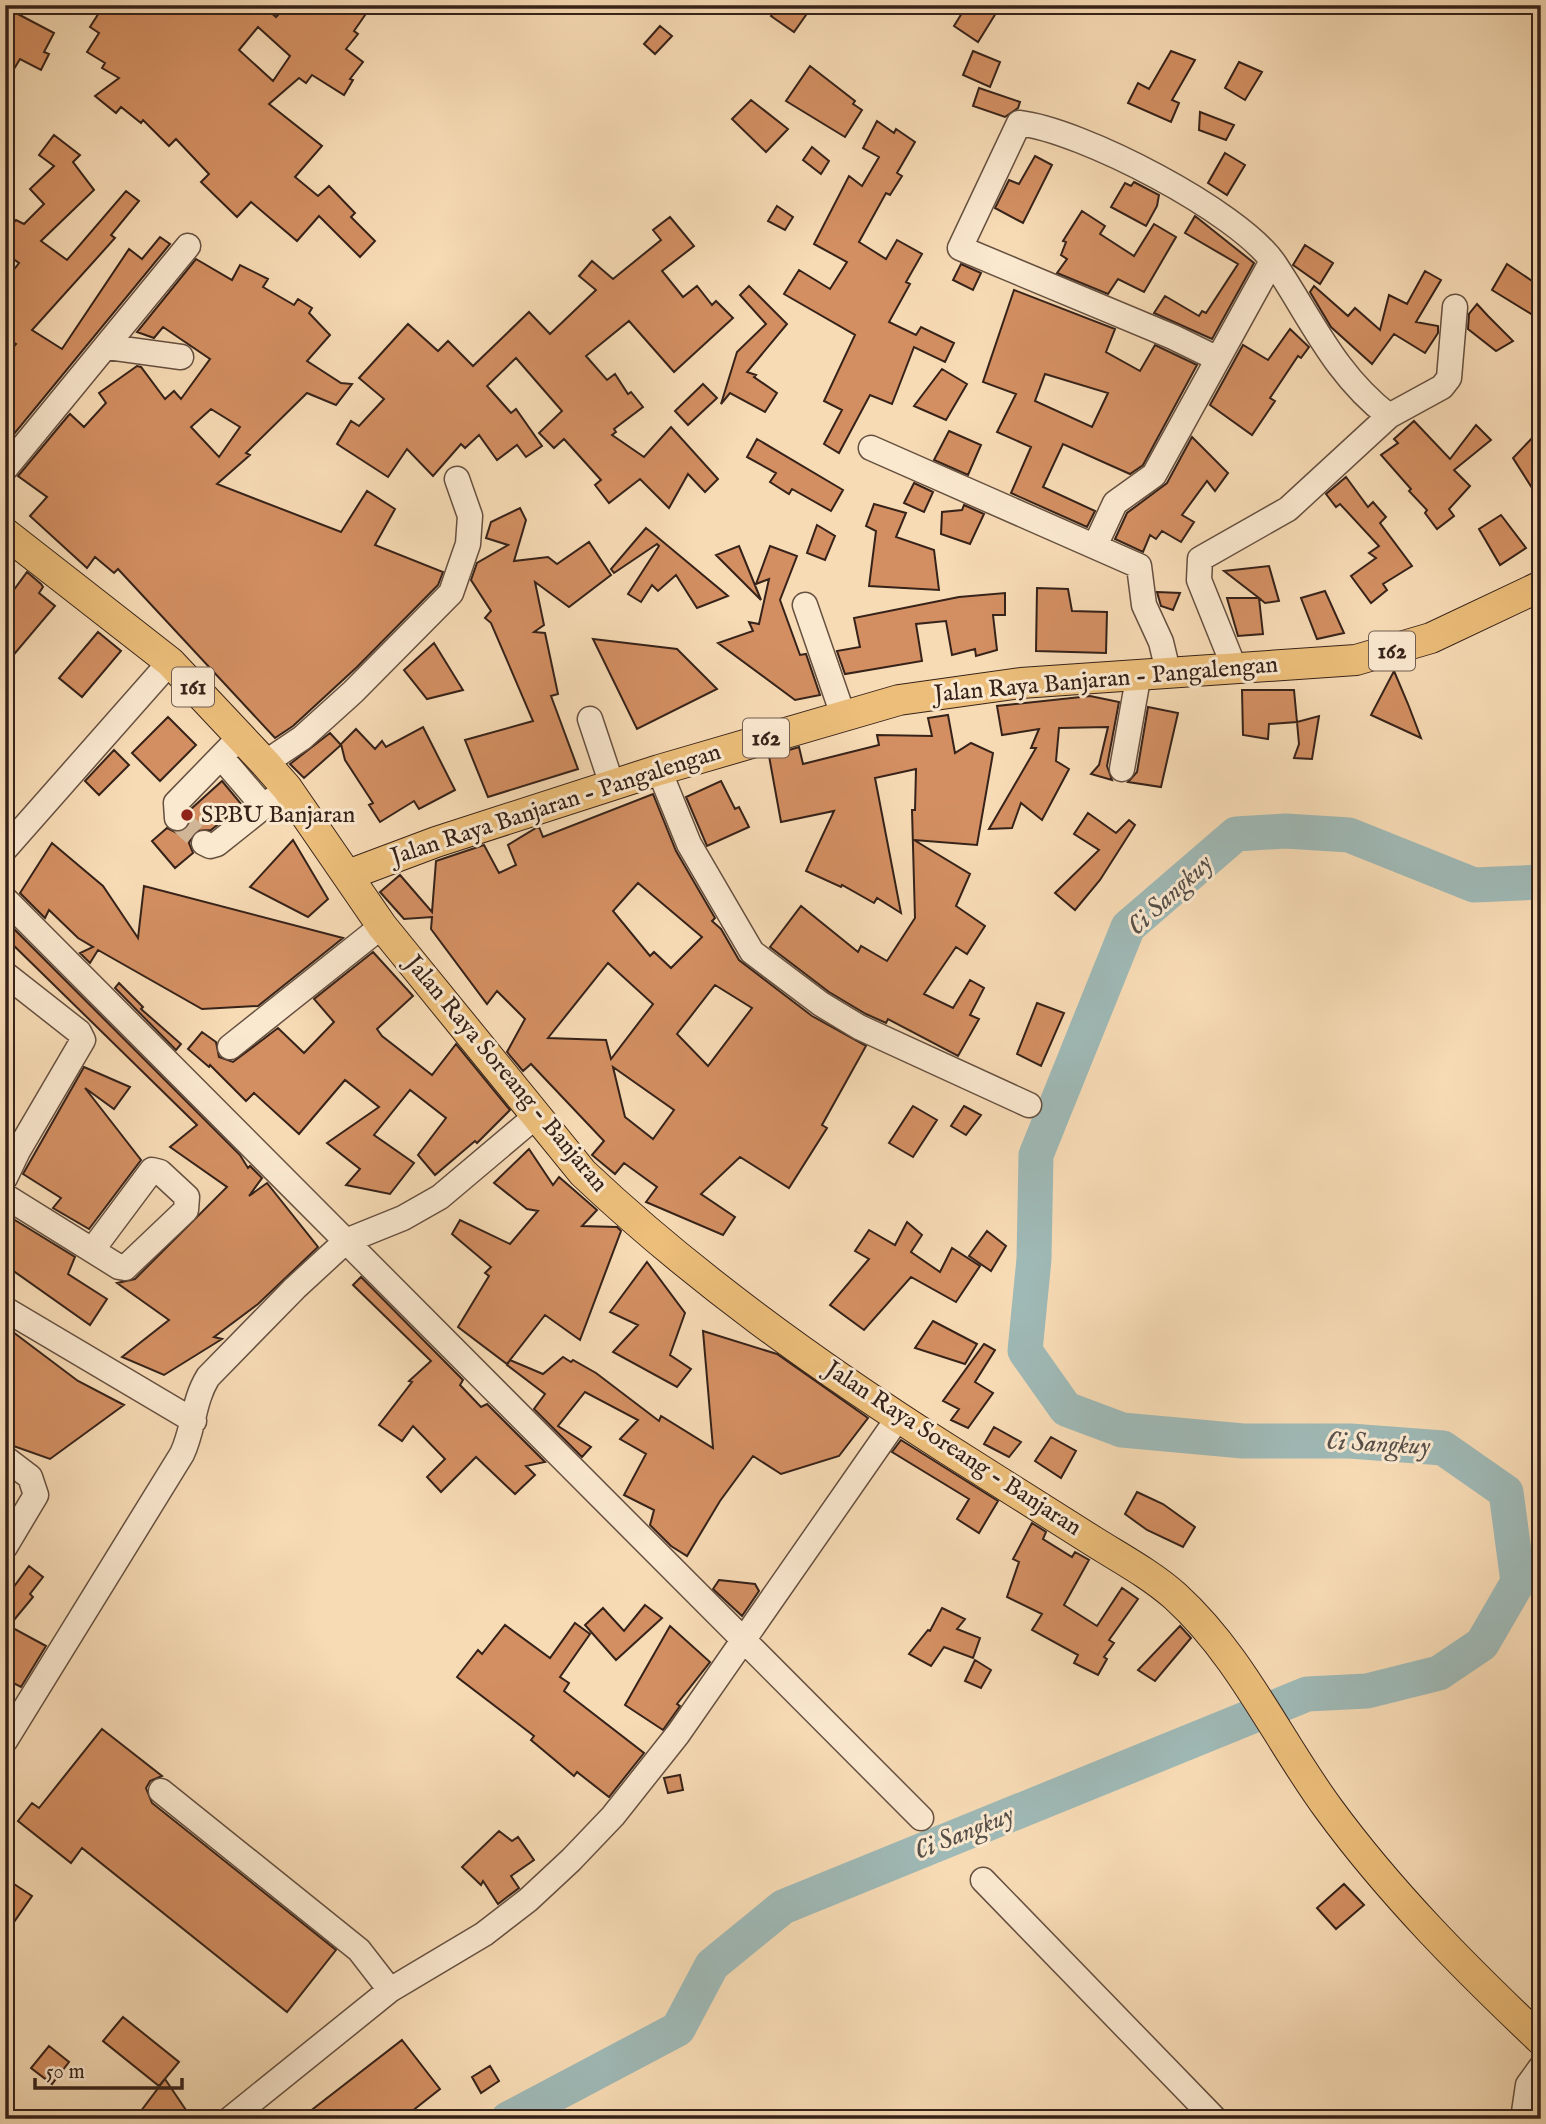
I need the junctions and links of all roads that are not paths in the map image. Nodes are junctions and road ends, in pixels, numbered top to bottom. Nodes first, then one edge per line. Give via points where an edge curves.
1 (188, 246) dead end
2 (1272, 261) junction
3 (1455, 307) dead end
4 (108, 347) junction
5 (181, 357) dead end
6 (1218, 359) junction
7 (1383, 412) junction
8 (871, 448) dead end
9 (5, 469) edge
10 (457, 480) dead end
11 (9, 542) edge
12 (1095, 546) junction
13 (1541, 586) edge
14 (805, 604) dead end
15 (170, 662) junction
16 (1232, 667) junction
17 (1153, 672) junction
18 (843, 715) junction
19 (590, 719) dead end
20 (231, 747) junction
21 (265, 763) junction
22 (1122, 769) dead end
23 (659, 770) junction
24 (612, 785) junction
25 (287, 788) junction
26 (263, 806) junction
27 (177, 818) dead end
28 (204, 843) dead end
29 (5, 849) edge
30 (348, 874) junction
31 (5, 899) edge
32 (382, 926) junction
33 (6, 977) edge
34 (230, 1047) dead end
35 (1029, 1105) dead end
36 (536, 1116) junction
37 (12, 1147) edge
38 (5, 1178) edge
39 (5, 1196) edge
40 (346, 1241) junction
41 (93, 1249) dead end
42 (5, 1309) edge
43 (898, 1418) junction
44 (194, 1421) junction
45 (5, 1458) edge
46 (5, 1547) edge
47 (745, 1641) junction
48 (5, 1741) edge
49 (161, 1791) dead end
50 (921, 1818) dead end
51 (983, 1880) dead end
52 (390, 1990) junction
53 (1541, 2040) edge
54 (1541, 2067) edge
55 (230, 2119) edge
56 (1215, 2119) edge
57 (1523, 2119) edge

1 - 4 street
2 - 6 street
2 - 6 street via 1215,214 1114,152 1023,123 1015,127 960,248
2 - 7 street via 1332,360
3 - 7 street via 1446,383
4 - 5 street
4 - 9 street
6 - 12 street via 1154,475 1115,503
7 - 16 street via 1288,509 1200,559 1199,580
8 - 12 street
10 - 21 street via 470,516 468,544 451,593 353,692 302,738
11 - 15 main road, 161
12 - 17 street via 1139,566 1144,605 1161,642
13 - 16 main road, Jalan Raya Banjaran - Pangalengan / 162 via 1470,622 1388,652 1356,660
14 - 18 street
15 - 20 main road, 161
15 - 29 street
16 - 17 main road, Jalan Raya Banjaran - Pangalengan / 162
17 - 18 main road, Jalan Raya Banjaran - Pangalengan / 162 via 925,695
17 - 22 street
18 - 23 main road, Jalan Raya Banjaran - Pangalengan / 162
19 - 24 street
20 - 21 main road, 161
20 - 26 street
20 - 27 street via 176,803
21 - 25 main road, 161
23 - 24 main road, Jalan Raya Banjaran - Pangalengan / 162
23 - 35 street via 689,845 752,952 859,1027
24 - 30 main road, Jalan Raya Banjaran - Pangalengan / 162
25 - 26 street
25 - 30 main road, 161
26 - 28 street via 218,844
30 - 32 main road, Jalan Raya Soreang - Banjaran / 161
31 - 40 street
32 - 34 street
32 - 36 main road, Jalan Raya Soreang - Banjaran / 161
33 - 37 street via 79,1032 83,1040
36 - 40 street via 440,1197
36 - 43 main road, Jalan Raya Soreang - Banjaran / 161 via 583,1173 697,1273
37 - 38 street
39 - 41 street
40 - 44 street via 208,1377 200,1390
40 - 47 street
42 - 44 street
43 - 47 street
43 - 53 main road, Jalan Raya Soreang - Banjaran / 161 via 1153,1579 1198,1618 1240,1670 1292,1755 1368,1860 1422,1923
44 - 48 street via 182,1454
45 - 46 street via 30,1477 36,1495
47 - 50 street
47 - 52 street via 613,1816 570,1860 484,1934
49 - 52 street via 359,1950
51 - 56 street
52 - 55 street
54 - 57 street via 1528,2085

